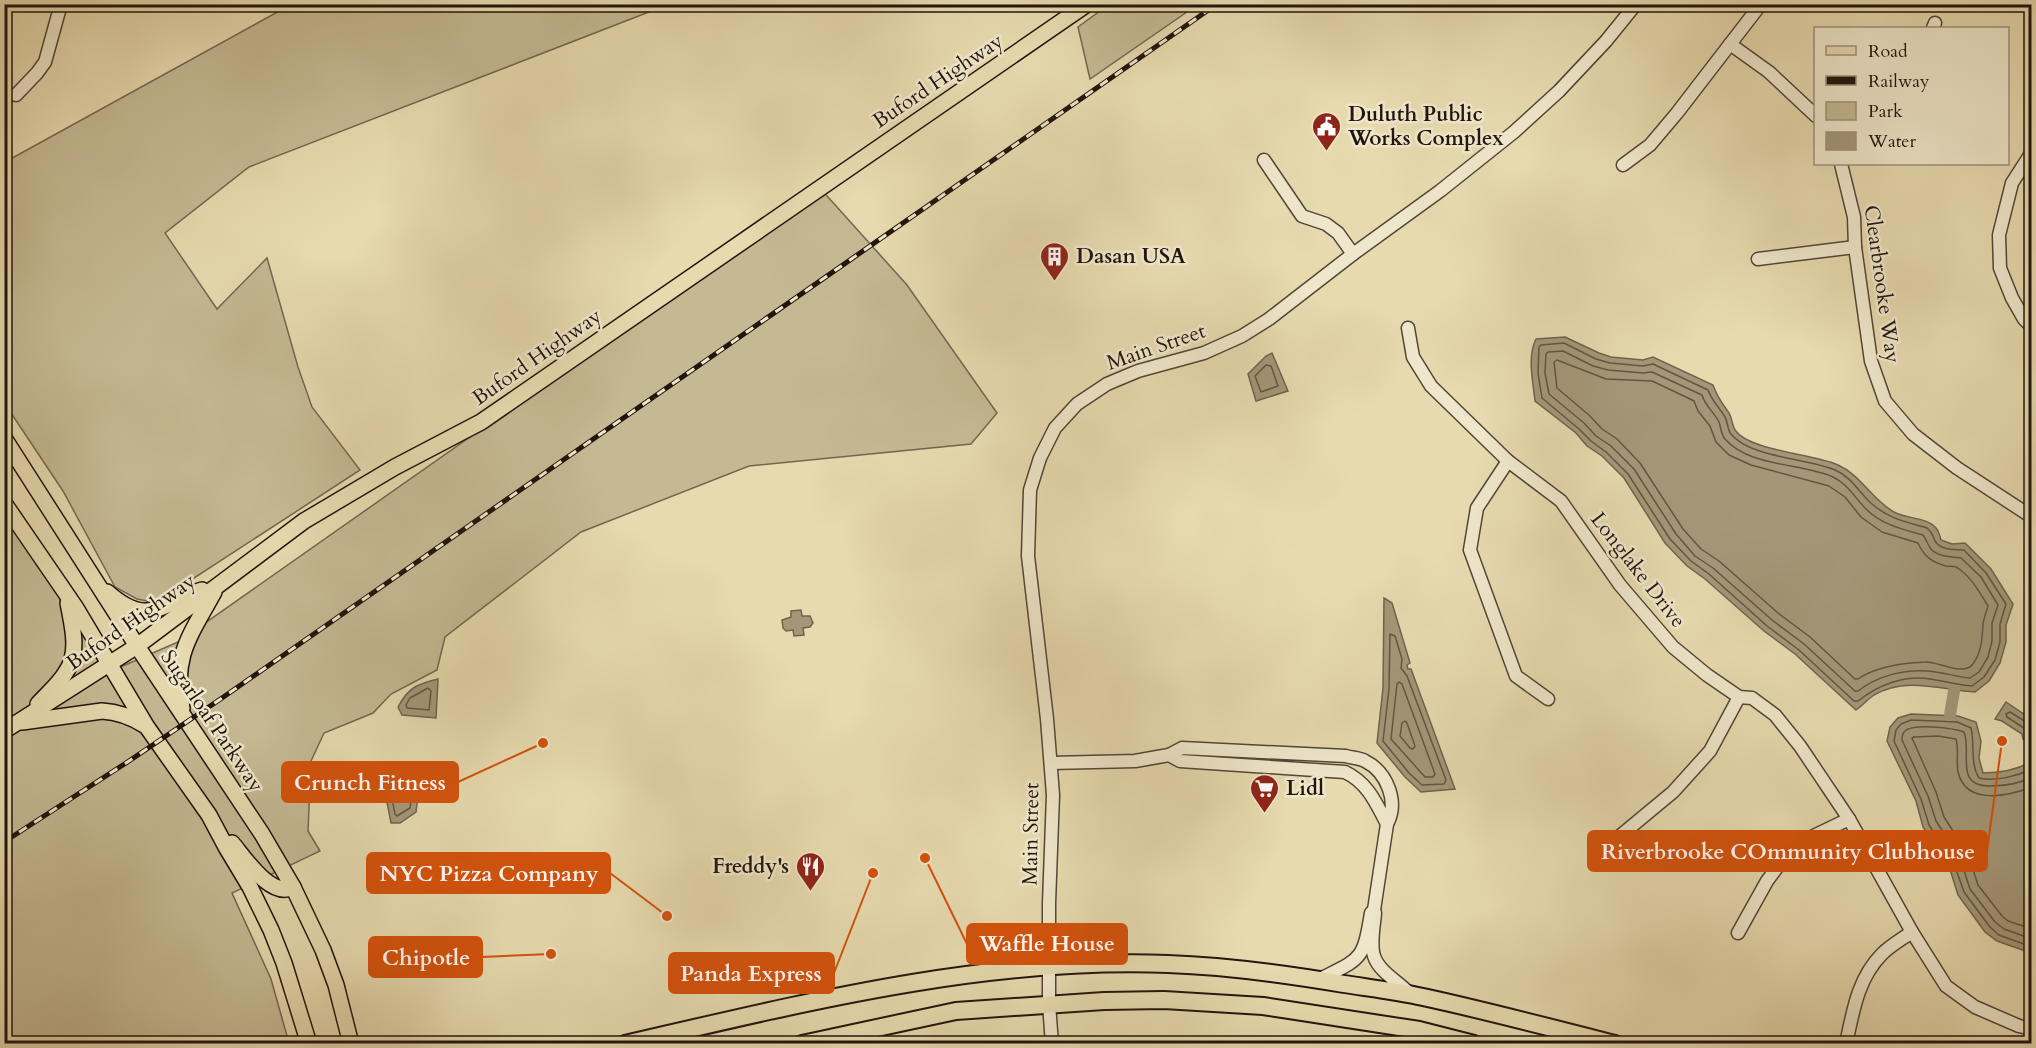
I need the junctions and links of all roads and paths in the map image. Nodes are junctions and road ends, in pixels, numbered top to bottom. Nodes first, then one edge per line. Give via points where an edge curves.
1 (61, 4) edge
2 (1087, 4) edge
3 (1636, 4) edge
4 (1761, 4) edge
5 (1730, 44) junction
6 (16, 94) dead end
7 (1814, 115) edge
8 (2031, 152) edge
9 (1264, 160) dead end
10 (1623, 165) dead end
11 (1841, 165) edge
12 (1855, 248) junction
13 (1353, 254) junction
14 (1758, 259) dead end
15 (2031, 327) edge
16 (1408, 328) dead end
17 (4, 438) edge
18 (1508, 461) junction
19 (4, 503) edge
20 (2031, 517) edge
21 (97, 583) junction
22 (217, 587) junction
23 (66, 594) junction
24 (137, 646) junction
25 (110, 664) junction
26 (1738, 697) junction
27 (1548, 699) dead end
28 (183, 715) junction
29 (22, 720) junction
30 (147, 727) junction
31 (4, 731) edge
32 (1169, 755) junction
33 (1051, 763) junction
34 (209, 815) junction
35 (1849, 819) junction
36 (1387, 824) junction
37 (1609, 845) dead end
38 (293, 887) junction
39 (1374, 910) junction
40 (1912, 932) junction
41 (1738, 933) dead end
42 (1049, 966) junction
43 (1318, 980) junction
44 (1410, 994) junction
45 (1049, 1004) junction
46 (2031, 1029) edge
47 (1847, 1038) edge
48 (309, 1044) edge
49 (351, 1044) edge
50 (625, 1044) edge
51 (802, 1044) edge
52 (1052, 1044) edge
53 (1474, 1044) edge
54 (1615, 1044) edge
55 (1840, 1044) edge

1 - 6 street via 45,62
2 - 22 main road, Buford Highway via 481,422 304,521
3 - 13 street, Main Street via 1559,91 1514,132
4 - 5 street
5 - 7 street via 1769,72
5 - 10 street via 1650,145
8 - 15 street via 2012,183 1999,235 2000,268 2012,298
9 - 13 street via 1302,216 1326,224
11 - 12 street, Clearbrooke Way via 1854,217
12 - 14 street
12 - 20 street, Clearbrooke Way via 1870,361 1885,401 1913,434 1956,468
13 - 33 street, Main Street via 1242,336 1204,353 1107,384 1077,404 1055,428 1030,490 1028,556
16 - 18 street, Longlake Drive via 1413,357 1431,386
17 - 21 main road, Sugarloaf Parkway
18 - 26 street, Longlake Drive via 1561,501 1620,585 1673,647
18 - 27 street via 1477,508 1470,550 1516,676
19 - 23 main road
21 - 22 main road via 125,606 140,611 156,610
21 - 24 main road, Sugarloaf Parkway
22 - 24 main road, Buford Highway
22 - 28 main road via 185,645 178,669
23 - 25 main road
23 - 29 main road via 74,633 73,655 67,672
24 - 25 main road, Buford Highway
24 - 28 main road, Sugarloaf Parkway
25 - 29 main road, Buford Highway
25 - 30 main road
26 - 35 street, Longlake Drive via 1752,698 1775,715
26 - 37 street via 1710,751 1673,792
28 - 38 main road, Sugarloaf Parkway
29 - 30 main road via 102,711 131,716
29 - 31 main road, Buford Highway
30 - 34 main road
32 - 33 street via 1135,761
32 - 36 street via 1180,761 1345,772 1364,784
32 - 36 street via 1182,748 1364,760 1377,769 1389,789 1391,810
33 - 42 street, Main Street
34 - 38 main road via 266,881 279,890
34 - 48 main road via 271,930
35 - 40 street, Longlake Drive
35 - 41 street via 1793,846 1767,881
36 - 39 street
38 - 49 main road, Sugarloaf Parkway via 336,985
39 - 43 street via 1365,946 1356,959
39 - 44 street via 1374,956
40 - 46 street, Longlake Drive via 1946,986 1975,1007
40 - 47 street via 1869,969 1856,997
42 - 43 highway via 1169,964
42 - 45 street, Main Street
42 - 50 highway via 907,984
43 - 44 highway
44 - 54 highway
45 - 51 highway via 956,1011
45 - 52 street, Main Street
45 - 53 highway via 1164,1000 1263,1006 1419,1030
47 - 55 street

